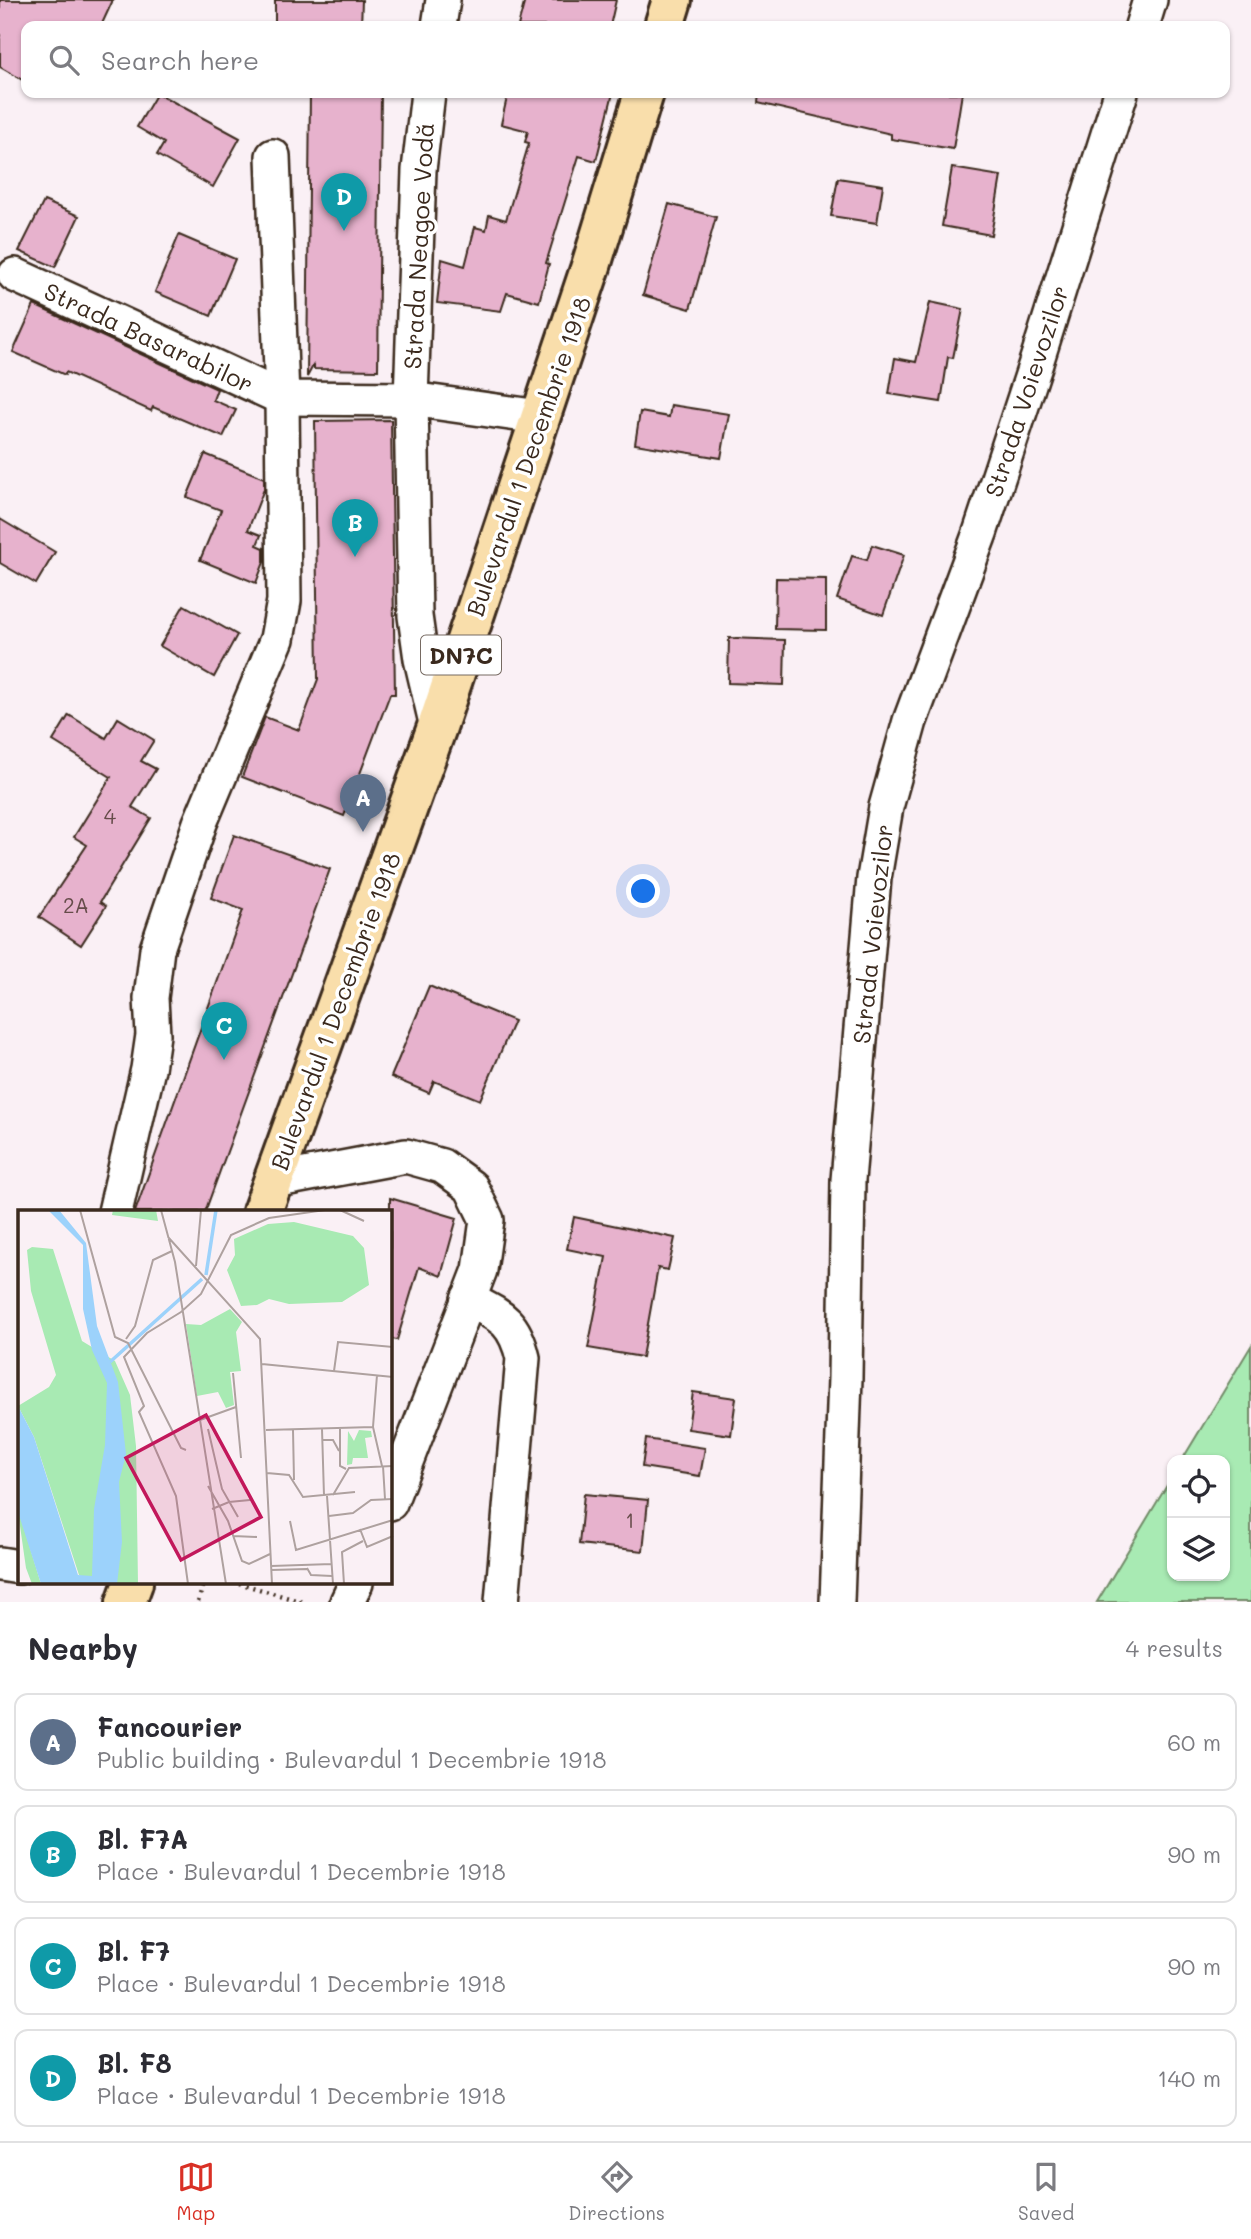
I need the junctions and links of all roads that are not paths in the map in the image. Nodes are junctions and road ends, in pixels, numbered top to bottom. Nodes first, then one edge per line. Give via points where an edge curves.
1 (443, 0) edge
2 (672, 0) edge
3 (1150, 0) edge
4 (440, 21) edge
5 (666, 21) edge
6 (1144, 21) edge
7 (427, 98) edge
8 (642, 98) edge
9 (1119, 98) edge
10 (273, 156) dead end
11 (15, 275) dead end
12 (282, 398) junction
13 (411, 399) junction
14 (539, 417) junction
15 (437, 727) junction
16 (268, 1197) edge
17 (115, 1210) edge
18 (468, 1299) junction
19 (392, 1498) edge
20 (0, 1564) edge
21 (18, 1567) edge
22 (131, 1584) edge
23 (356, 1584) edge
24 (126, 1602) edge
25 (347, 1602) edge
26 (502, 1602) edge
27 (837, 1602) edge

1 - 4 street
2 - 5 main road
3 - 6 street
7 - 13 street, Strada Neagoe Vodă via 419,170
8 - 14 main road, Bulevardul 1 Decembrie 1918 / DN7C
9 - 27 street, Strada Voievozilor via 980,533 910,721 886,807 874,878 848,1180
10 - 12 street
11 - 12 street, Strada Basarabilor
12 - 13 street
12 - 17 street via 284,601 277,639 200,823 157,949 148,1069
13 - 14 street
13 - 15 street, Strada Neagoe Vodă via 415,616
14 - 15 main road, Bulevardul 1 Decembrie 1918 / DN7C
15 - 16 main road, Bulevardul 1 Decembrie 1918 / DN7C
16 - 18 street via 406,1156 442,1166 471,1187 487,1220 480,1269
18 - 19 street
18 - 26 street via 500,1316 518,1335 523,1357
20 - 21 street
22 - 24 main road
23 - 25 street

